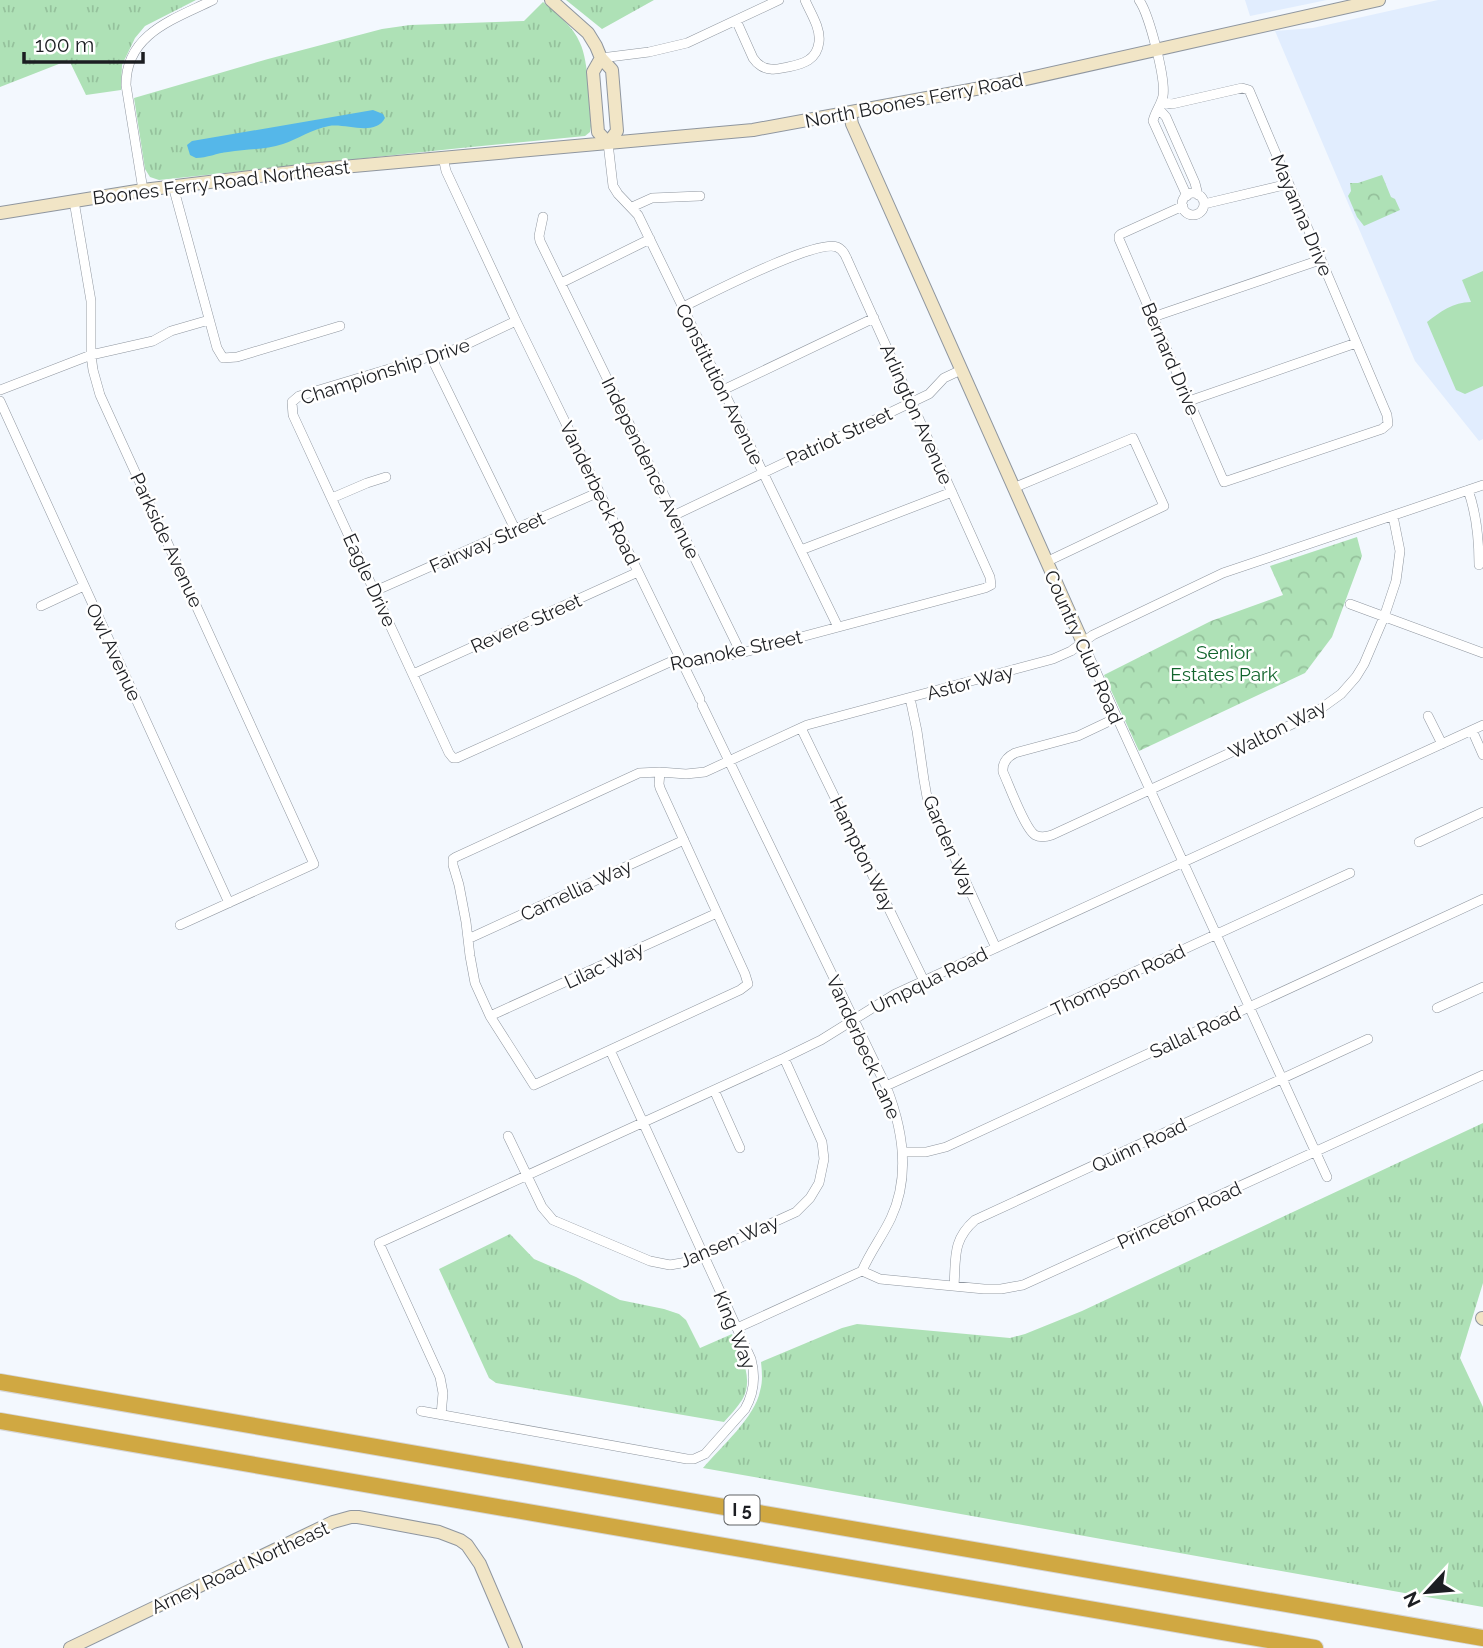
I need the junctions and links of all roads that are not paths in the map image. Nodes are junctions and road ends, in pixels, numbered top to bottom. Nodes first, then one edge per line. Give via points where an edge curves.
1 (213, 0) edge
2 (551, 0) edge
3 (779, 0) edge
4 (805, 0) edge
5 (1140, 0) edge
6 (1379, 0) edge
7 (736, 20) junction
8 (1156, 50) junction
9 (601, 58) junction
10 (1160, 105) junction
11 (849, 113) junction
12 (608, 143) junction
13 (443, 157) junction
14 (1288, 184) junction
15 (173, 186) junction
16 (143, 190) junction
17 (1198, 195) junction
18 (700, 196) dead end
19 (1187, 196) junction
20 (74, 201) junction
21 (1204, 204) junction
22 (1183, 206) junction
23 (632, 207) junction
24 (0, 213) edge
25 (543, 217) dead end
26 (650, 239) junction
27 (1320, 260) junction
28 (561, 283) junction
29 (683, 307) junction
30 (1153, 317) junction
31 (874, 318) junction
32 (209, 320) junction
33 (516, 321) junction
34 (341, 326) dead end
35 (1356, 343) junction
36 (90, 355) junction
37 (433, 357) junction
38 (961, 370) junction
39 (0, 390) edge
40 (723, 390) junction
41 (0, 401) edge
42 (1189, 401) junction
43 (292, 402) joint
44 (912, 402) junction
45 (763, 472) junction
46 (386, 477) dead end
47 (1224, 482) joint
48 (1483, 485) edge
49 (1013, 488) junction
50 (1468, 490) junction
51 (599, 492) junction
52 (952, 492) junction
53 (332, 498) junction
54 (675, 515) junction
55 (1393, 516) junction
56 (515, 529) junction
57 (801, 550) junction
58 (1046, 562) junction
59 (1479, 565) dead end
60 (638, 572) junction
61 (991, 585) joint
62 (84, 586) junction
63 (375, 591) junction
64 (1350, 604) dead end
65 (41, 606) dead end
66 (1384, 617) junction
67 (838, 627) junction
68 (1083, 643) junction
69 (741, 653) junction
70 (1483, 653) edge
71 (682, 662) junction
72 (413, 674) junction
73 (910, 698) junction
74 (701, 702) joint
75 (1428, 716) dead end
76 (1116, 718) junction
77 (1483, 725) edge
78 (802, 728) junction
79 (1472, 730) junction
80 (1442, 744) junction
81 (1483, 755) edge
82 (453, 758) joint
83 (730, 761) junction
84 (660, 772) junction
85 (1150, 790) junction
86 (1483, 812) edge
87 (684, 840) junction
88 (1419, 842) dead end
89 (1182, 863) junction
90 (1350, 873) dead end
91 (1483, 900) edge
92 (229, 903) junction
93 (717, 913) junction
94 (180, 925) dead end
95 (1216, 935) junction
96 (468, 939) junction
97 (996, 948) junction
98 (924, 981) junction
99 (1483, 987) edge
100 (1249, 1007) junction
101 (1437, 1008) dead end
102 (490, 1016) junction
103 (854, 1019) junction
104 (1368, 1039) dead end
105 (610, 1050) junction
106 (784, 1058) junction
107 (1483, 1075) edge
108 (1282, 1080) junction
109 (886, 1086) junction
110 (714, 1090) junction
111 (643, 1122) junction
112 (508, 1136) dead end
113 (740, 1148) dead end
114 (903, 1152) junction
115 (1316, 1152) junction
116 (526, 1176) junction
117 (1327, 1177) dead end
118 (703, 1256) junction
119 (862, 1271) junction
120 (954, 1286) junction
121 (737, 1328) junction
122 (0, 1382) edge
123 (421, 1411) dead end
124 (441, 1415) junction
125 (0, 1421) edge
126 (1483, 1638) edge
127 (70, 1648) edge
128 (516, 1648) edge
129 (1315, 1648) edge

1 - 16 street via 152,31 130,61 126,85
2 - 9 main road via 588,33
3 - 7 street
4 - 7 street via 820,38 815,55 802,64 768,69 756,62
5 - 8 street
6 - 8 main road, North Boones Ferry Road
7 - 9 street via 687,43
8 - 10 street via 1163,89
8 - 11 main road, North Boones Ferry Road
9 - 12 main road via 593,72 598,132
9 - 12 main road via 612,70 613,82 617,131
10 - 14 street, Mayanna Drive via 1248,89
10 - 17 street
10 - 19 street via 1153,121
11 - 12 main road, North Boones Ferry Road via 753,130
11 - 38 main road, Country Club Road
12 - 13 main road, North Boones Ferry Road
12 - 23 street, Constitution Avenue via 613,186
13 - 15 main road, Boones Ferry Road Northeast
13 - 33 street, Vanderbeck Road
14 - 21 street
14 - 27 street, Mayanna Drive
15 - 16 main road, Boones Ferry Road Northeast
15 - 32 street
16 - 20 main road, Boones Ferry Road Northeast
17 - 19 street
17 - 21 street
18 - 23 street via 652,198
19 - 22 street
20 - 24 main road, Boones Ferry Road Northeast
20 - 36 street, Parkside Avenue via 91,301
21 - 22 street via 1202,211 1193,215
22 - 30 street, Bernard Drive via 1119,236
23 - 26 street, Constitution Avenue
25 - 28 street, Independence Avenue via 540,241
26 - 28 street
26 - 29 street, Constitution Avenue
27 - 30 street
27 - 35 street, Mayanna Drive
28 - 54 street, Independence Avenue
29 - 31 street, Arlington Avenue via 779,261 829,246 837,247 848,259
29 - 40 street, Constitution Avenue
30 - 42 street, Bernard Drive
31 - 40 street
31 - 44 street, Arlington Avenue
32 - 34 street via 223,358
32 - 36 street via 153,341
33 - 37 street, Championship Drive
33 - 51 street, Vanderbeck Road
35 - 42 street
35 - 47 street, Mayanna Drive via 1388,424
36 - 39 street
36 - 92 street, Parkside Avenue via 100,395 314,864
37 - 43 street, Championship Drive via 305,394
37 - 56 street
38 - 44 street, Patriot Street
38 - 49 main road, Country Club Road
40 - 45 street, Constitution Avenue
41 - 62 street, Owl Avenue
42 - 47 street, Bernard Drive
43 - 53 street, Eagle Drive via 293,415
44 - 45 street, Patriot Street
44 - 52 street, Arlington Avenue
45 - 54 street, Patriot Street
45 - 57 street, Constitution Avenue
46 - 53 street
48 - 50 street, Astor Way
49 - 58 main road, Country Club Road
49 - 58 street via 1133,438 1164,506
50 - 55 street, Astor Way
50 - 59 street via 1477,524
51 - 56 street, Fairway Street
51 - 60 street, Vanderbeck Road
52 - 57 street
52 - 61 street, Arlington Avenue
53 - 63 street, Eagle Drive
54 - 69 street, Independence Avenue
55 - 66 street, Walton Way via 1400,551
55 - 68 street, Astor Way via 1223,573
56 - 63 street, Fairway Street
57 - 67 street, Constitution Avenue
58 - 68 main road, Country Club Road
60 - 71 street, Vanderbeck Road
60 - 72 street, Revere Street
61 - 67 street, Roanoke Street
62 - 65 street
62 - 92 street, Owl Avenue
63 - 72 street, Eagle Drive
64 - 66 street
66 - 70 street
66 - 85 street, Walton Way via 1356,677 1323,708
67 - 69 street, Roanoke Street
68 - 73 street, Astor Way via 1044,662
68 - 76 street, Country Club Road
69 - 71 street, Roanoke Street
71 - 74 street, Vanderbeck Road
71 - 82 street, Roanoke Street via 670,662
72 - 82 street, Eagle Drive
73 - 78 street, Astor Way
73 - 97 street, Garden Way via 928,797
74 - 83 street, Vanderbeck Lane
75 - 80 street
76 - 85 street, Country Club Road
76 - 85 street, Walton Way via 1078,736 1007,758 1003,772 1022,815 1034,834 1047,836
77 - 79 street, Umpqua Road
78 - 83 street, Astor Way
78 - 98 street, Hampton Way
79 - 80 street, Umpqua Road
79 - 81 street
80 - 89 street, Umpqua Road
83 - 84 street, Astor Way via 695,774
83 - 103 street, Vanderbeck Lane
84 - 87 street via 660,788
84 - 96 street, Astor Way via 632,775 453,859
85 - 89 street, Country Club Road
86 - 88 street
87 - 93 street
87 - 96 street, Camellia Way
89 - 95 street, Country Club Road
89 - 97 street, Umpqua Road
90 - 95 street, Thompson Road
91 - 100 street, Sallal Road
92 - 94 street
93 - 102 street, Lilac Way
93 - 105 street via 748,984
95 - 100 street, Country Club Road
95 - 109 street, Thompson Road
96 - 102 street via 475,984
97 - 98 street, Umpqua Road
98 - 103 street, Umpqua Road
99 - 101 street
100 - 108 street, Country Club Road
100 - 114 street, Sallal Road via 946,1146
102 - 105 street via 534,1085
103 - 106 street, Umpqua Road
103 - 109 street, Vanderbeck Lane
104 - 108 street, Quinn Road
105 - 111 street, King Way
106 - 110 street, Umpqua Road
106 - 118 street, Jansen Way via 822,1142 824,1167 819,1183 796,1212
107 - 115 street, Princeton Road
108 - 115 street, Country Club Road
108 - 120 street, Quinn Road via 975,1220 958,1241
109 - 114 street, Vanderbeck Lane
110 - 111 street, Umpqua Road
110 - 113 street
111 - 116 street, Umpqua Road
111 - 118 street, King Way
112 - 116 street, Jansen Way
114 - 119 street, Vanderbeck Lane via 895,1206
115 - 117 street, Country Club Road
115 - 120 street, Princeton Road via 1023,1285 993,1290
116 - 118 street, Jansen Way via 545,1212 560,1223 659,1264 676,1265
116 - 124 street, Umpqua Road via 379,1243 440,1377
118 - 121 street, King Way
119 - 120 street, Princeton Road via 880,1279
119 - 121 street
121 - 124 street, King Way via 753,1366 752,1393 744,1409 700,1457 687,1459
122 - 126 highway, I 5
123 - 124 street, King Way
125 - 129 highway, I 5
127 - 128 main road, Arney Road Northeast via 333,1522 358,1517 439,1532 467,1545 480,1564

